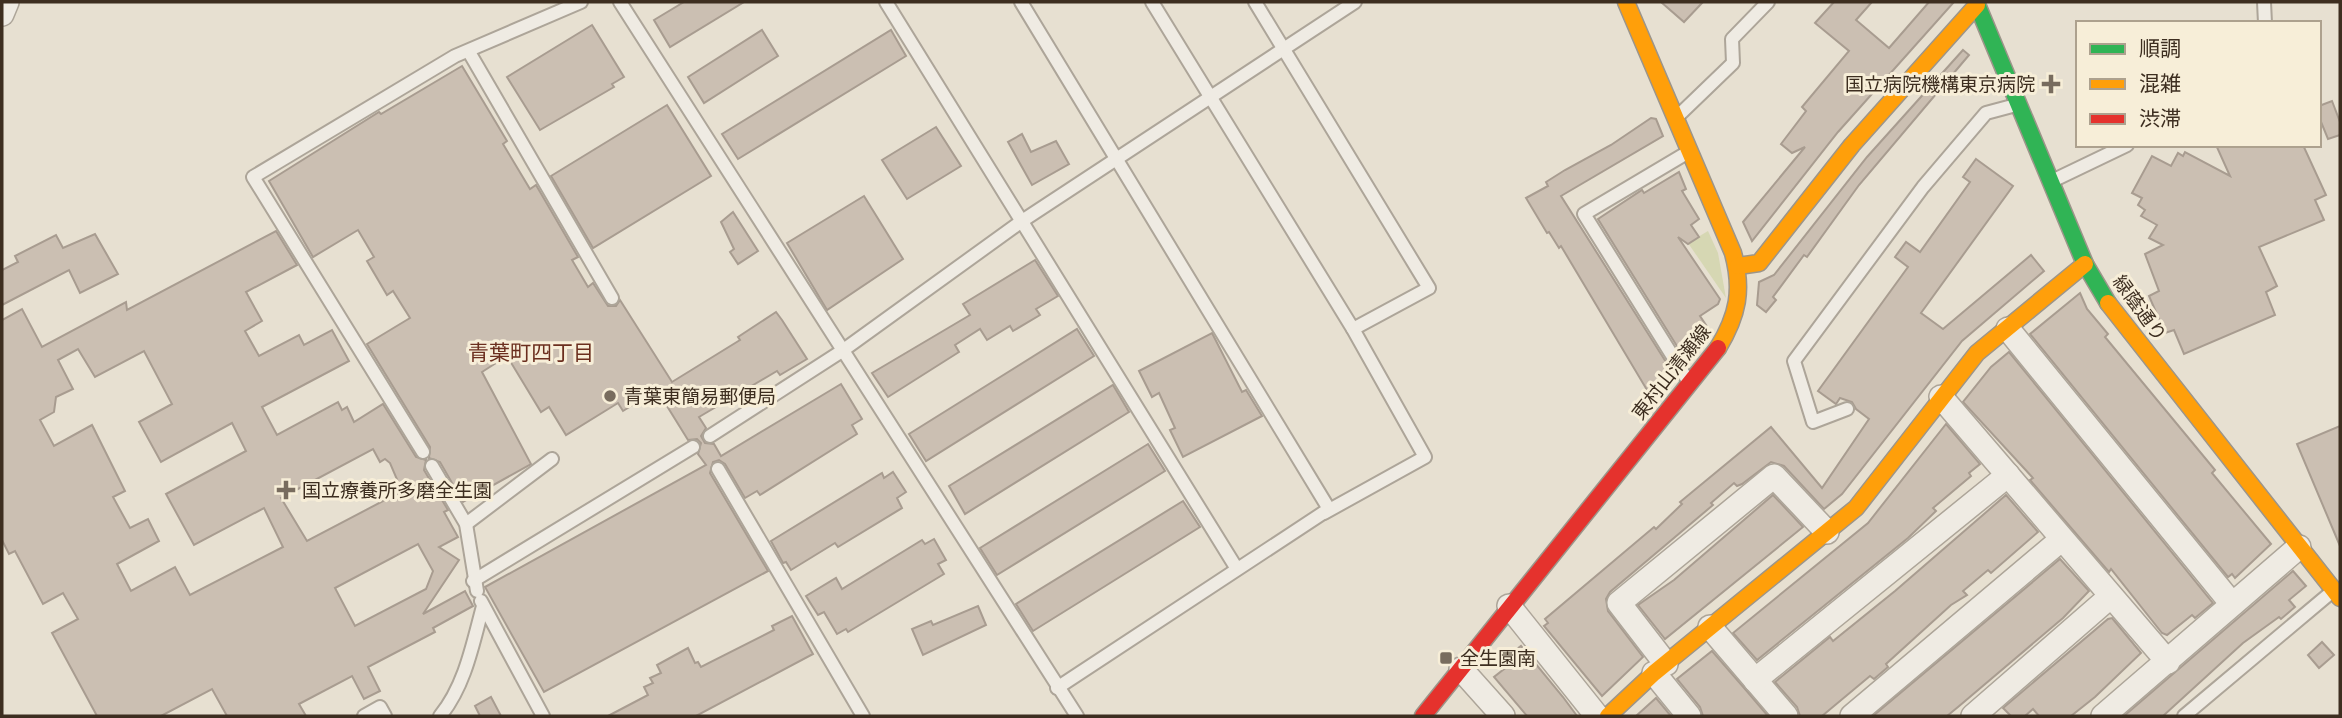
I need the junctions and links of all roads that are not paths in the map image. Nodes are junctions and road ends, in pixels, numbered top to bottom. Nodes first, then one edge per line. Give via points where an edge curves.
1 (7, 2) edge
2 (581, 2) edge
3 (620, 2) edge
4 (886, 2) edge
5 (1021, 2) edge
6 (1153, 2) edge
7 (1255, 2) edge
8 (1355, 2) edge
9 (1626, 2) edge
10 (1768, 2) edge
11 (2264, 2) edge
12 (1976, 4) edge
13 (2, 14) edge
14 (2265, 21) edge
15 (1284, 48) junction
16 (469, 52) junction
17 (1211, 98) junction
18 (2017, 105) junction
19 (1676, 118) junction
20 (2123, 147) edge
21 (1690, 151) junction
22 (1116, 159) junction
23 (2050, 182) junction
24 (1022, 221) junction
25 (2085, 264) junction
26 (1738, 266) junction
27 (612, 298) dead end
28 (1353, 329) junction
29 (2008, 329) junction
30 (842, 351) junction
31 (1690, 384) junction
32 (1941, 397) junction
33 (1847, 409) dead end
34 (710, 436) dead end
35 (693, 447) dead end
36 (423, 452) dead end
37 (552, 459) dead end
38 (432, 466) dead end
39 (718, 468) dead end
40 (2008, 475) junction
41 (1324, 513) junction
42 (466, 524) junction
43 (1827, 532) junction
44 (2062, 539) junction
45 (2299, 547) junction
46 (1237, 569) junction
47 (2337, 594) edge
48 (479, 595) junction
49 (2111, 596) junction
50 (2232, 604) junction
51 (1509, 606) junction
52 (1710, 628) junction
53 (2168, 662) junction
54 (1461, 668) junction
55 (1660, 668) junction
56 (1755, 680) junction
57 (1057, 688) junction
58 (364, 716) edge
59 (385, 716) edge
60 (440, 716) edge
61 (542, 716) edge
62 (863, 716) edge
63 (1077, 716) edge
64 (1423, 716) edge
65 (1503, 716) edge
66 (1597, 716) edge
67 (1608, 716) edge
68 (1689, 716) edge
69 (1786, 716) edge
70 (1852, 716) edge
71 (1973, 716) edge
72 (2103, 716) edge
73 (2184, 716) edge

1 - 13 street
2 - 16 lane
3 - 30 lane
4 - 24 lane
5 - 22 lane
6 - 17 lane
7 - 15 lane
8 - 15 lane
9 - 19 street, 東村山清瀬線
10 - 19 lane via 1732,39 1733,63
11 - 14 lane
12 - 18 street, 緑蔭通り
12 - 26 street via 1852,145 1759,263
15 - 17 lane
15 - 28 lane via 1429,288
16 - 27 lane
16 - 36 lane via 455,55 253,177
17 - 22 lane
17 - 28 lane
18 - 23 street, 緑蔭通り
18 - 33 lane via 1986,113 1923,187 1794,361 1813,422
19 - 21 street, 東村山清瀬線
20 - 23 lane
21 - 26 street, 東村山清瀬線
21 - 31 lane via 1584,214
22 - 24 lane
22 - 41 lane via 1329,509
23 - 25 street, 緑蔭通り
24 - 30 lane
24 - 46 lane
25 - 29 street
25 - 45 street, 緑蔭通り via 2107,301
26 - 31 street, 東村山清瀬線 via 1741,298 1733,324
28 - 41 lane via 1425,457
29 - 32 street via 1977,353
29 - 50 street
30 - 34 lane
30 - 57 lane
31 - 51 street, 東村山清瀬線
32 - 40 street
32 - 43 street via 1856,508
35 - 48 lane
37 - 42 lane
38 - 42 lane
39 - 62 lane
40 - 44 street
40 - 56 street
41 - 46 lane
42 - 48 lane
43 - 52 street
43 - 55 street via 1774,476 1619,603
44 - 49 street
44 - 70 street
45 - 47 street, 緑蔭通り
45 - 50 street
46 - 57 lane
47 - 73 lane
48 - 60 lane via 468,663
48 - 61 lane
49 - 53 street
49 - 71 street
50 - 53 street
51 - 54 street, 東村山清瀬線
51 - 66 street
52 - 55 street
52 - 56 street
53 - 72 street
54 - 64 street, 東村山清瀬線
54 - 65 street
55 - 67 street
55 - 68 street
56 - 69 street
57 - 63 lane
58 - 59 lane via 380,707

